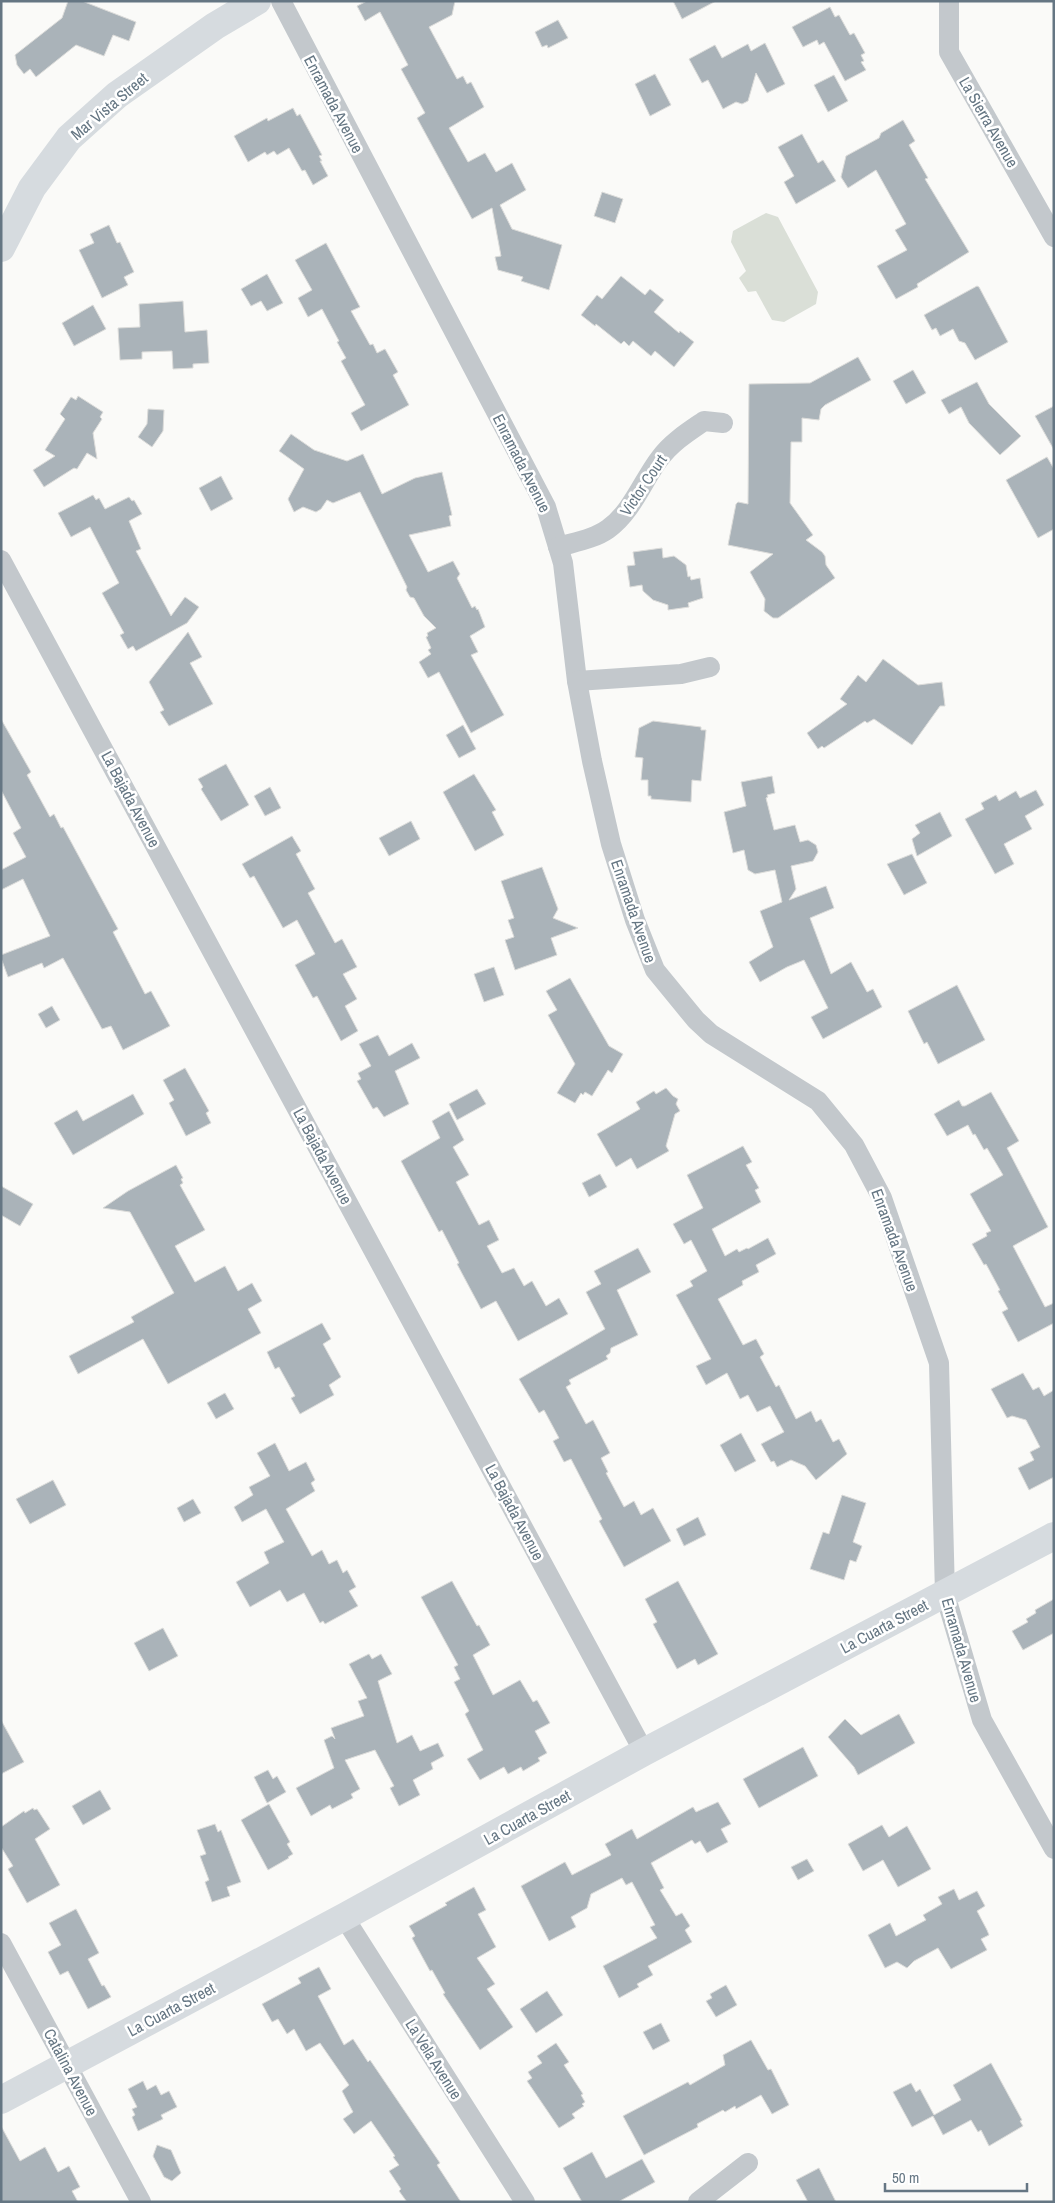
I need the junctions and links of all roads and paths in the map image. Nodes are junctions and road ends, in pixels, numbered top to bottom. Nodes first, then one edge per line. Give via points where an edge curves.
1 (257, 1) edge
2 (281, 1) edge
3 (949, 1) edge
4 (1054, 237) edge
5 (1, 248) edge
6 (724, 423) dead end
7 (558, 547) junction
8 (1, 560) edge
9 (710, 667) dead end
10 (577, 680) junction
11 (1054, 1536) edge
12 (945, 1594) junction
13 (644, 1752) junction
14 (1054, 1849) edge
15 (344, 1917) junction
16 (1, 1943) edge
17 (67, 2064) junction
18 (1, 2100) edge
19 (748, 2163) dead end
20 (141, 2202) edge
21 (525, 2202) edge
22 (698, 2202) edge

1 - 5 street, Mar Vista Street via 215,26 117,95 69,138 32,188
2 - 7 street, Enramada Avenue via 546,507
3 - 4 street, La Sierra Avenue via 949,52
6 - 7 street, Victor Court via 704,421 669,447 620,520 607,530
7 - 10 street, Enramada Avenue via 563,563
8 - 13 street, La Bajada Avenue
9 - 10 street via 681,674
10 - 12 street, Enramada Avenue via 611,844 655,970 696,1020 712,1034 818,1101 854,1146 882,1198 938,1363
11 - 12 street, La Cuarta Street
12 - 13 street, La Cuarta Street
12 - 14 street, Enramada Avenue via 982,1720
13 - 15 street, La Cuarta Street
15 - 17 street, La Cuarta Street
15 - 21 street, La Vela Avenue
16 - 17 street, Catalina Avenue
17 - 18 street, La Cuarta Street
17 - 20 street, Catalina Avenue
19 - 22 street

